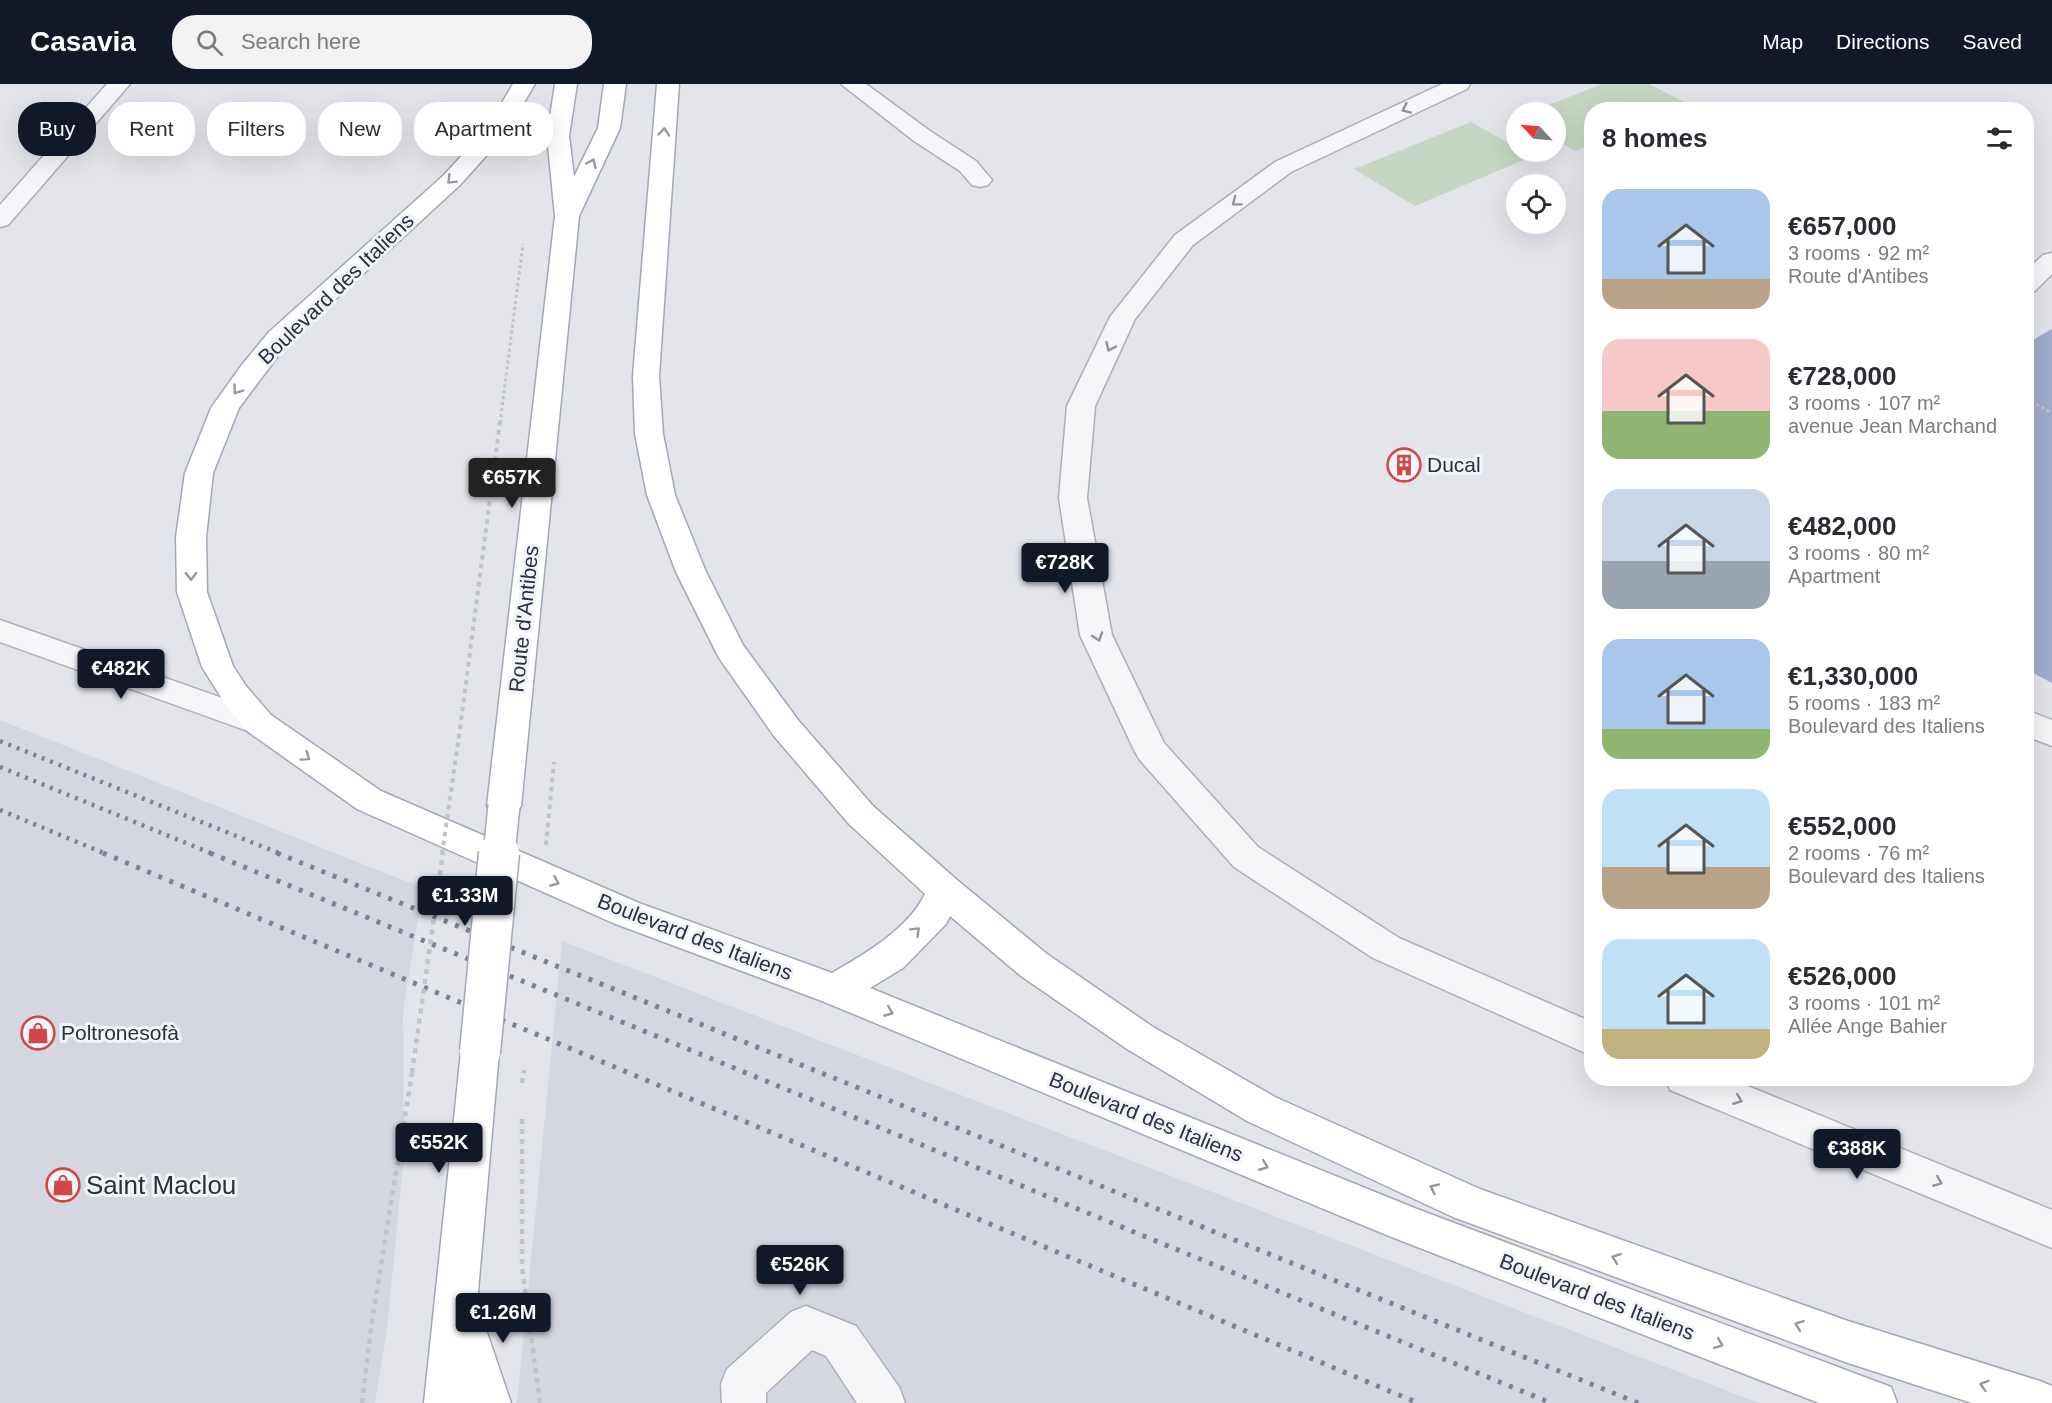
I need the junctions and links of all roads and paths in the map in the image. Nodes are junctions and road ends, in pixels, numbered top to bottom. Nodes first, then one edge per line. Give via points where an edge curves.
1 (119, 84) edge
2 (524, 84) edge
3 (566, 84) edge
4 (615, 84) edge
5 (668, 84) edge
6 (852, 84) edge
7 (1459, 84) edge
8 (980, 180) dead end
9 (567, 216) junction
10 (0, 220) edge
11 (525, 233) dead end
12 (2052, 260) edge
13 (2034, 278) edge
14 (2034, 403) edge
15 (2052, 413) edge
16 (0, 631) edge
17 (258, 723) junction
18 (2034, 726) edge
19 (2052, 734) edge
20 (944, 890) junction
21 (835, 990) junction
22 (1584, 1036) edge
23 (522, 1083) dead end
24 (1703, 1086) edge
25 (522, 1094) dead end
26 (522, 1117) dead end
27 (2052, 1229) edge
28 (456, 1300) junction
29 (362, 1403) edge
30 (446, 1403) edge
31 (489, 1403) edge
32 (540, 1403) edge
33 (744, 1403) edge
34 (883, 1403) edge
35 (1875, 1403) edge
36 (2040, 1403) edge

1 - 10 street
2 -> 17 main road, Boulevard des Italiens via 495,131 452,180 278,338 225,408 199,473 191,537 192,592 218,668
3 - 9 main road via 558,136
9 -> 4 main road via 609,128
20 -> 5 main road, Boulevard des Italiens via 861,814 786,728 737,659 691,572 661,495 650,435 646,376
6 - 8 street via 968,166
7 -> 22 street via 1283,167 1184,240 1124,318 1081,406 1073,498 1096,636 1151,750 1246,857 1386,948
9 - 28 main road, Route d'Antibes, bridge
11 - 29 path, bridge via 412,1073
12 - 13 street
14 - 15 path
16 - 17 street
17 -> 21 main road, Boulevard des Italiens via 369,800 626,913
18 - 19 street
21 -> 20 main road via 890,957 933,914
36 -> 20 main road, Boulevard des Italiens via 1848,1342 1468,1204 1261,1109 1121,1025 1035,965
21 -> 35 main road, Boulevard des Italiens via 1404,1223
23 - 25 path
24 -> 27 street
26 - 32 path via 522,1267
28 - 30 main road, Route d'Antibes
28 - 31 main road
33 - 34 street via 743,1384 806,1327 841,1341

